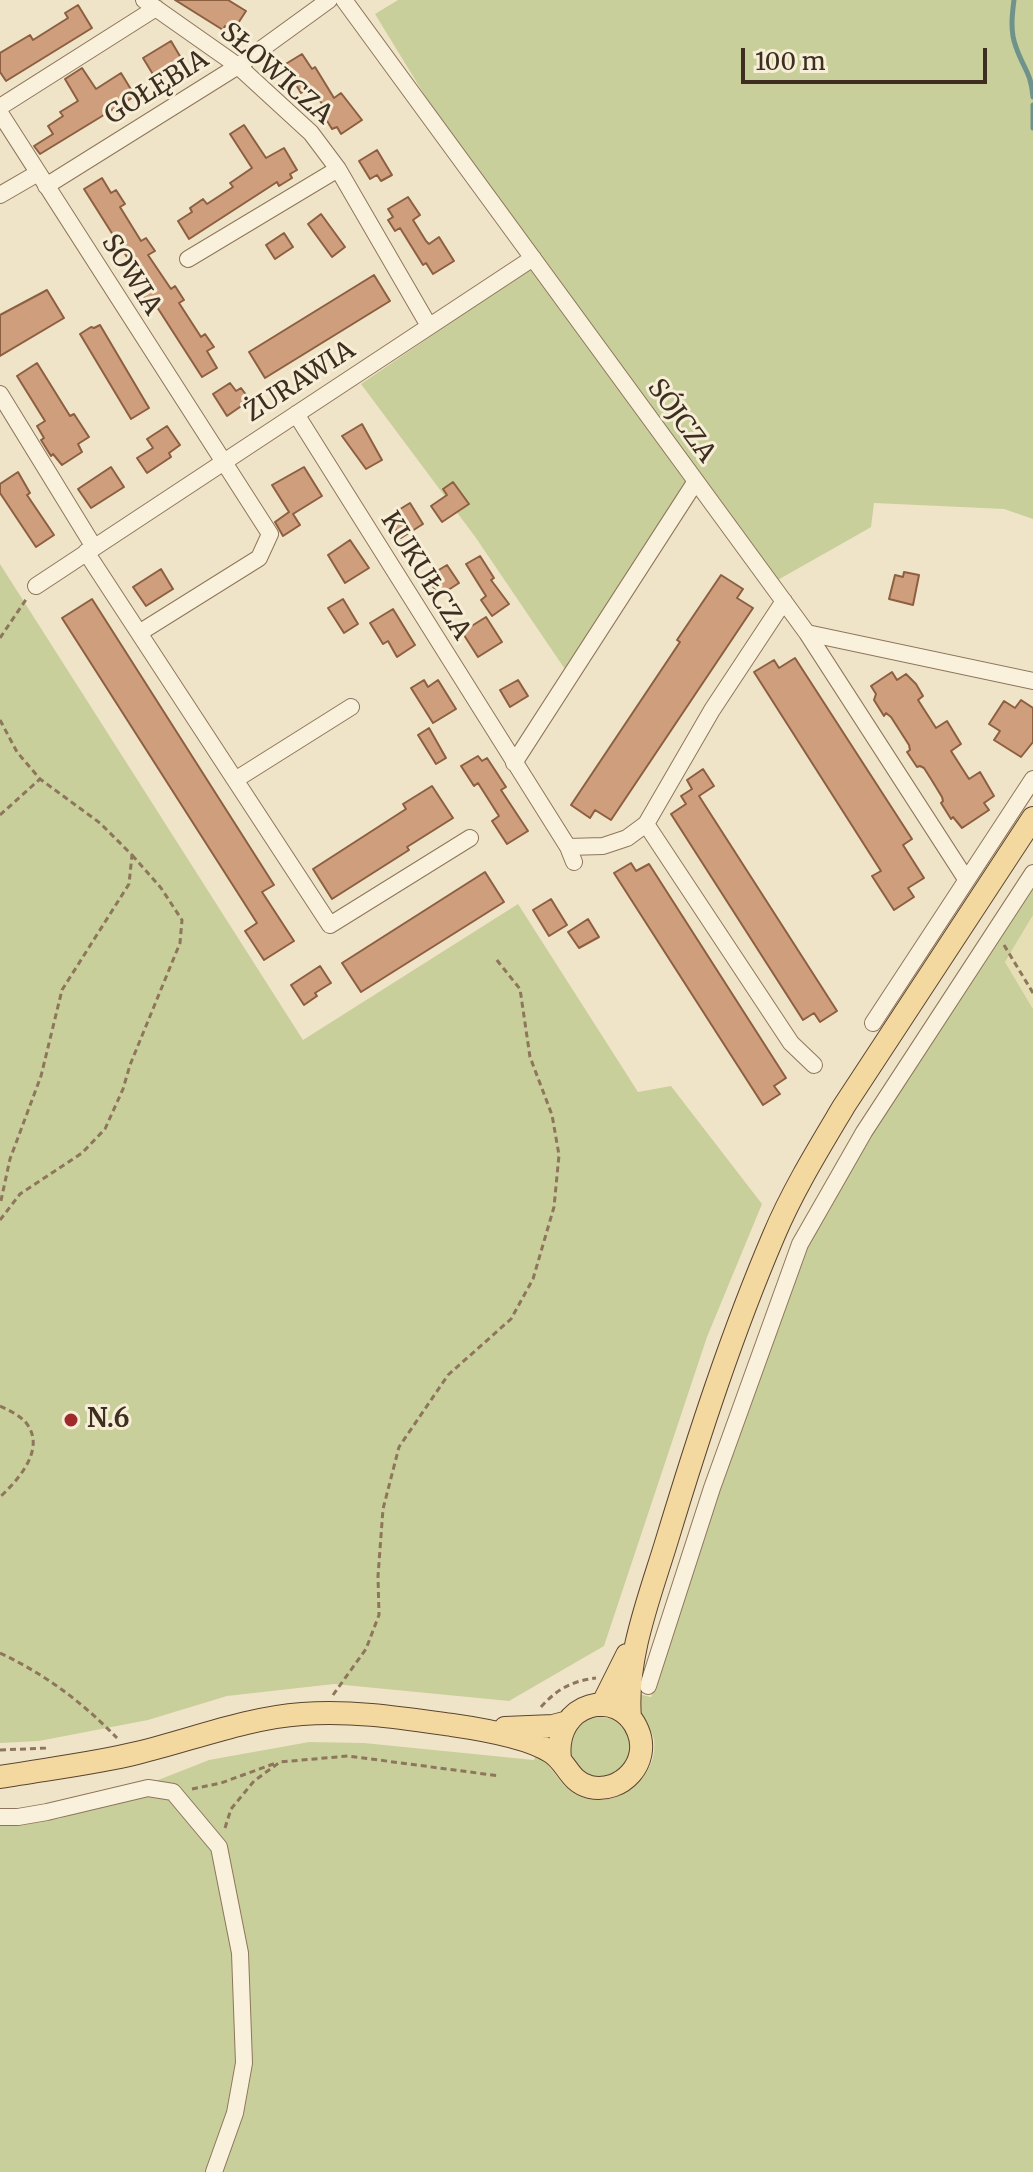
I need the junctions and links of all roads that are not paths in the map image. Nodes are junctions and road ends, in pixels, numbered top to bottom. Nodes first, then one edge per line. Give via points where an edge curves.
1 (329, 0) edge
2 (344, 0) edge
3 (150, 4) edge
4 (238, 66) junction
5 (0, 110) edge
6 (338, 169) junction
7 (42, 179) junction
8 (0, 195) edge
9 (533, 258) junction
10 (188, 259) dead end
11 (429, 326) junction
12 (0, 394) edge
13 (296, 414) junction
14 (222, 462) junction
15 (696, 481) junction
16 (90, 550) junction
17 (36, 586) road end
18 (784, 601) junction
19 (139, 633) junction
20 (807, 633) junction
21 (1033, 681) edge
22 (351, 707) dead end
23 (514, 763) junction
24 (1033, 779) edge
25 (235, 780) junction
26 (1033, 818) edge
27 (646, 824) junction
28 (470, 838) dead end
29 (1033, 873) edge
30 (966, 879) junction
31 (873, 1023) dead end
32 (814, 1065) dead end
33 (642, 1621) junction
34 (648, 1686) dead end
35 (602, 1705) junction
36 (630, 1718) junction
37 (568, 1722) junction
38 (472, 1728) junction
39 (53, 1758) junction
40 (560, 1759) junction
41 (0, 1766) edge
42 (0, 1777) edge
43 (0, 1817) edge
44 (214, 2172) edge

1 - 4 street, GOŁĘBIA
2 - 9 street, SÓJCZA
3 - 4 street, SŁOWICZA
3 - 5 street
4 - 6 street, SŁOWICZA via 311,133
4 - 7 street, GOŁĘBIA
5 - 7 street, SOWIA
6 - 10 street
6 - 11 street, SŁOWICZA
7 - 8 street, GOŁĘBIA
7 - 14 street, SOWIA
9 - 11 street, ŻURAWIA
9 - 15 street, SÓJCZA
11 - 13 street, ŻURAWIA
12 - 16 street
13 - 14 street, ŻURAWIA
13 - 23 street, KUKUŁCZA
14 - 16 street, ŻURAWIA
14 - 19 street, SOWIA via 270,534 259,558
15 - 18 street, SÓJCZA
15 - 23 street
16 - 17 street, ŻURAWIA
16 - 19 street
18 - 20 street, SÓJCZA
18 - 27 street
19 - 25 street
20 - 21 street
20 - 30 street, SÓJCZA
22 - 25 street
23 - 27 street, KUKUŁCZA via 571,855 627,838
24 - 30 street
25 - 28 street via 330,925
26 - 33 main road via 844,1106 775,1232 687,1475
27 - 32 street via 791,1043
29 - 34 street via 864,1132 800,1244
30 - 31 street
33 - 35 main road
33 - 36 main road via 630,1683
35 - 36 main road
35 - 37 main road via 586,1707
36 - 40 main road via 642,1746 626,1779 592,1787 572,1778
37 - 38 main road
37 - 40 main road via 558,1743
38 - 39 main road via 383,1715 300,1714 134,1754
38 - 40 main road via 531,1743
39 - 41 main road
39 - 42 main road
43 - 44 street via 47,1812 148,1788 173,1792 219,1847 240,1953 244,2063 235,2113

